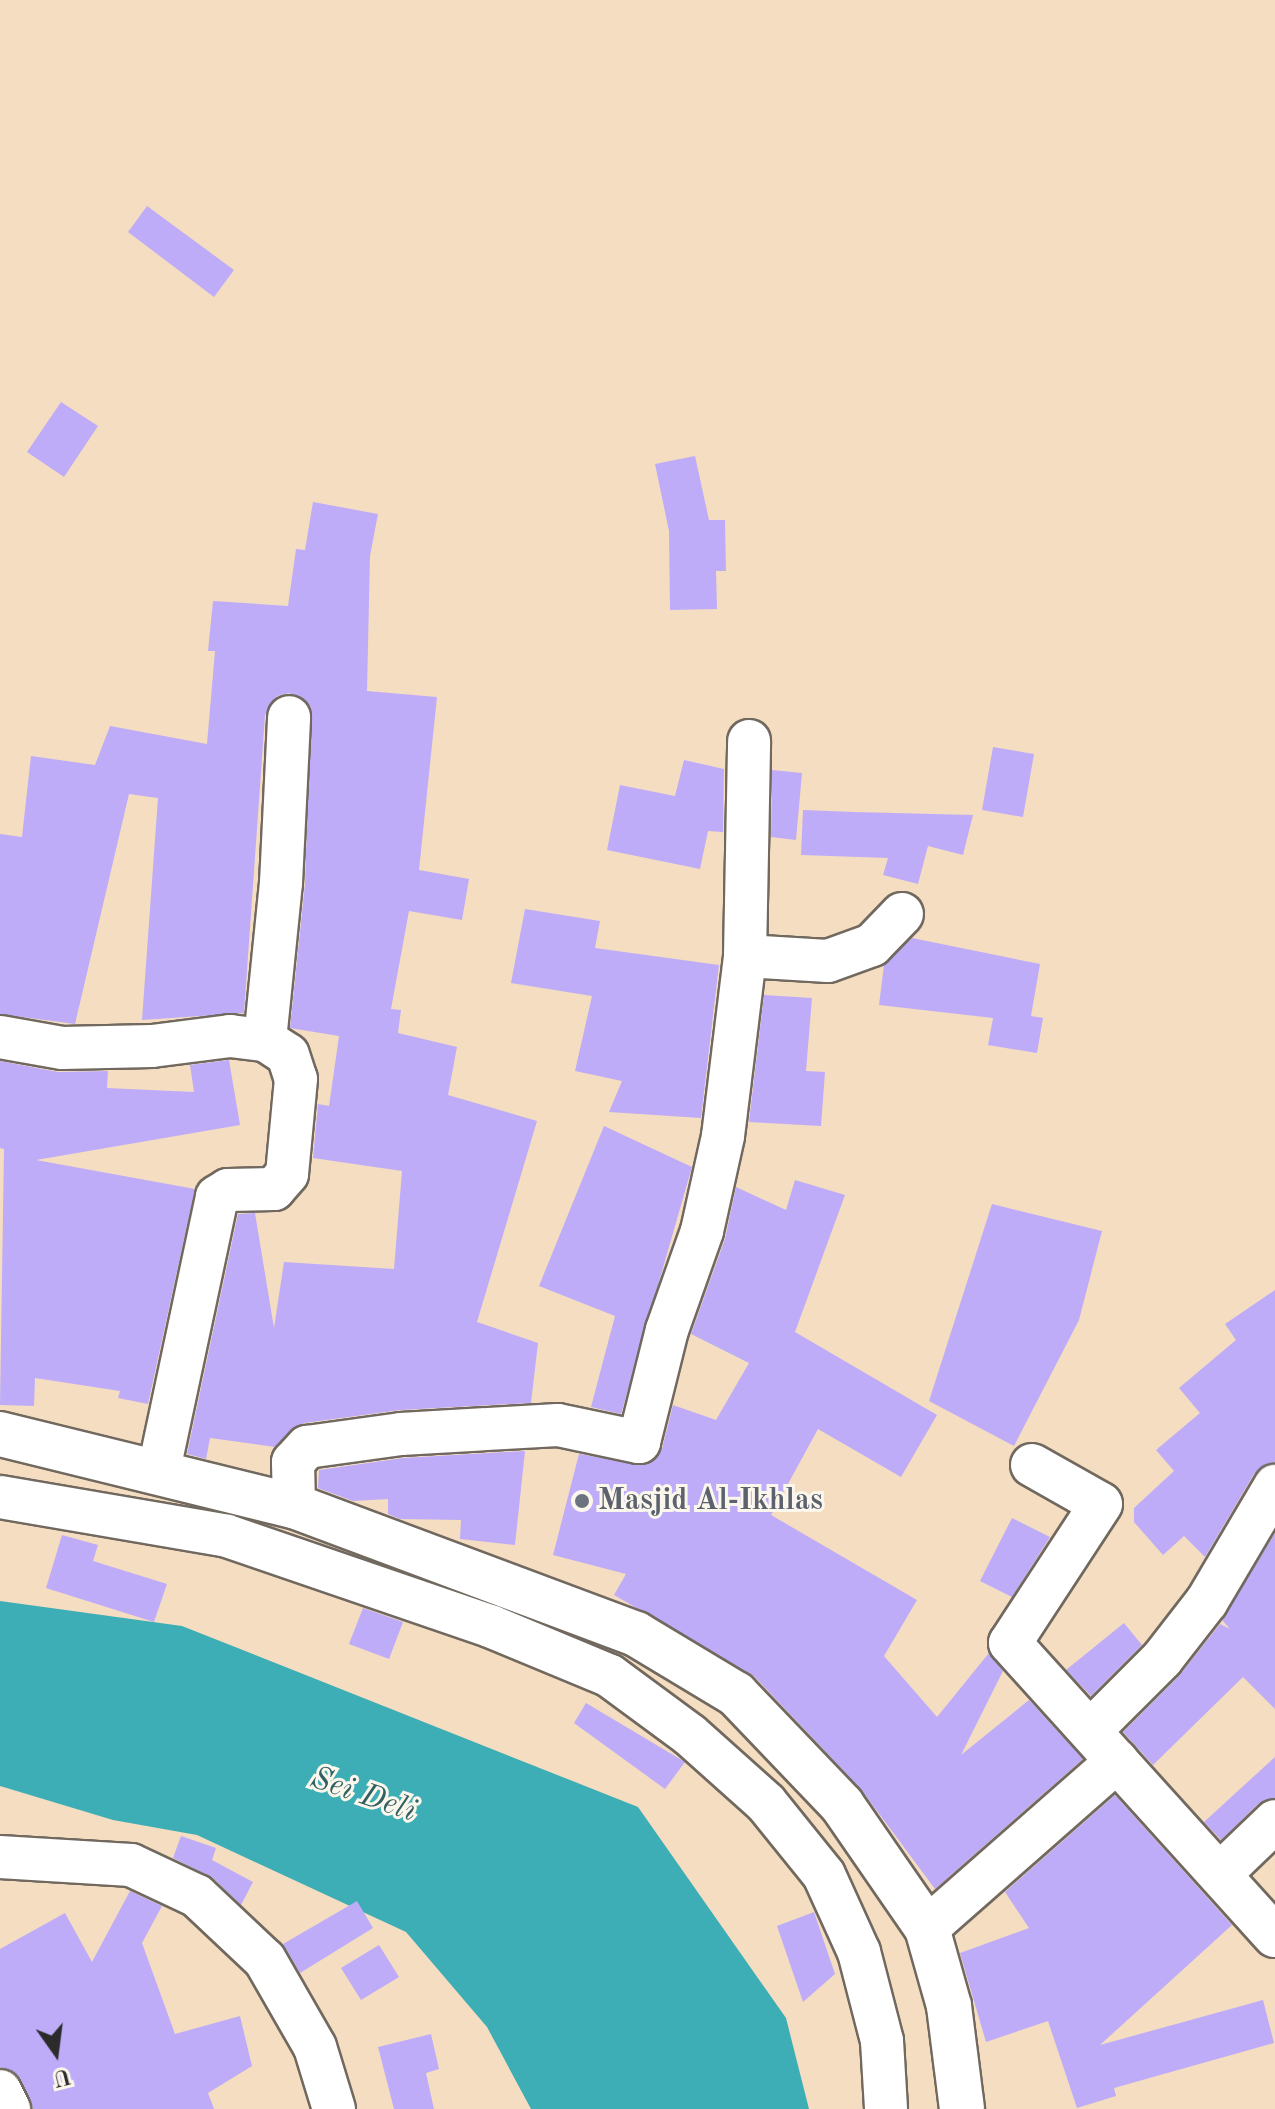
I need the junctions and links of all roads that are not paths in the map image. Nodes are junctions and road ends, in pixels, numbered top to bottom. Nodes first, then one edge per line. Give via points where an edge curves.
1 (289, 717) dead end
2 (749, 741) dead end
3 (902, 914) dead end
4 (745, 956) junction
5 (0, 1037) edge
6 (265, 1040) junction
7 (0, 1434) edge
8 (1032, 1465) dead end
9 (159, 1470) junction
10 (1275, 1486) edge
11 (0, 1497) edge
12 (294, 1506) junction
13 (1105, 1745) junction
14 (1275, 1821) edge
15 (0, 1857) edge
16 (1220, 1874) junction
17 (927, 1928) junction
18 (1275, 1936) edge
19 (0, 2091) edge
20 (9, 2109) edge
21 (334, 2109) edge
22 (886, 2109) edge
23 (962, 2109) edge

1 - 6 street via 281,883
2 - 4 street
3 - 4 street via 872,945 828,961
4 - 12 street via 723,1136 702,1231 667,1330 639,1442 558,1425 401,1434 307,1447 293,1462
5 - 6 street via 62,1048 152,1046 230,1036
6 - 9 street via 288,1055 296,1079 287,1174 274,1189 228,1190 217,1197
7 - 9 street
8 - 13 street via 1101,1504 1010,1643
9 - 12 street
10 - 13 street via 1207,1601
11 - 22 street via 227,1536 490,1626 610,1676 690,1735 766,1803 824,1875 859,1952 882,2041
12 - 17 street via 636,1634 736,1694 842,1805
13 - 16 street
13 - 17 street
14 - 16 street
15 - 21 street via 131,1865 197,1896 265,1960 315,2047
16 - 18 street
17 - 23 street via 949,2006
19 - 20 street

